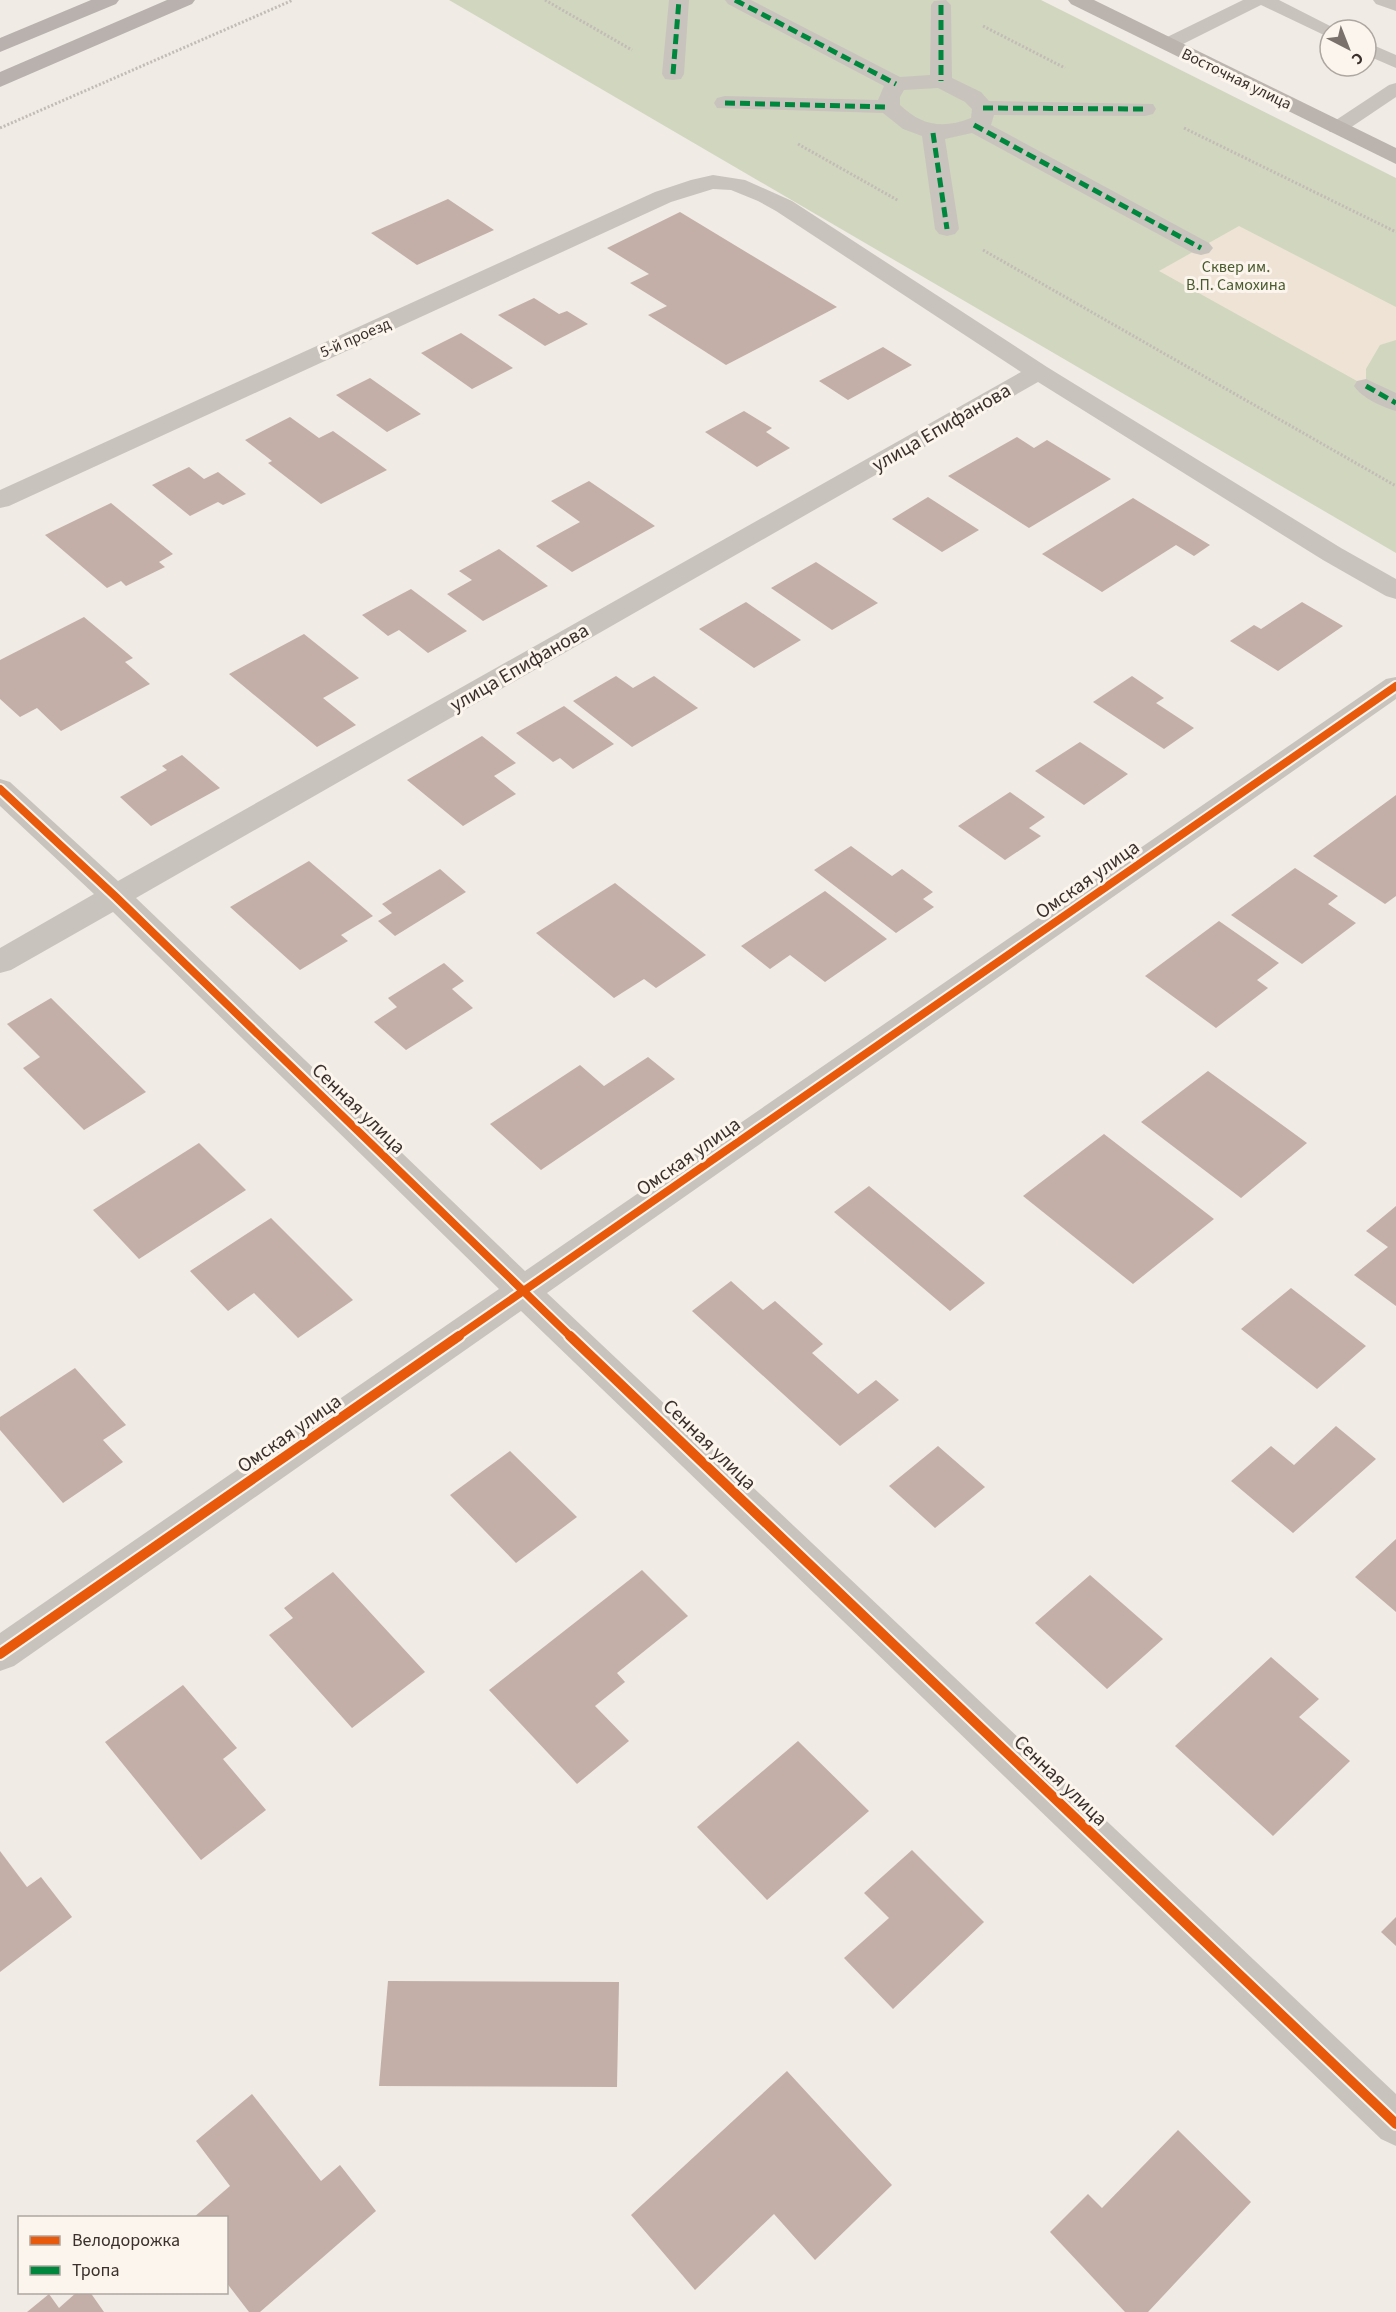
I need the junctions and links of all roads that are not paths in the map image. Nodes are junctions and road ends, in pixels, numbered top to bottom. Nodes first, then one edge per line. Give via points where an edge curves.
1 (109, 0) edge
2 (185, 0) edge
3 (678, 0) edge
4 (735, 0) edge
5 (1078, 0) edge
6 (1257, 0) edge
7 (1264, 0) edge
8 (1382, 0) edge
9 (941, 5) dead end
10 (1396, 6) edge
11 (1318, 25) edge
12 (1168, 44) junction
13 (0, 46) edge
14 (1378, 54) edge
15 (1396, 62) edge
16 (673, 74) dead end
17 (0, 80) edge
18 (941, 81) junction
19 (896, 84) junction
20 (1396, 89) edge
21 (725, 103) dead end
22 (889, 107) junction
23 (1144, 109) dead end
24 (978, 117) junction
25 (1336, 128) junction
26 (933, 133) junction
27 (1396, 157) edge
28 (947, 229) dead end
29 (1201, 248) dead end
30 (1038, 372) junction
31 (1366, 386) dead end
32 (1396, 403) edge
33 (0, 500) edge
34 (1396, 590) edge
35 (1396, 686) edge
36 (0, 789) edge
37 (116, 897) junction
38 (0, 962) edge
39 (524, 1292) junction
40 (0, 1654) edge
41 (1396, 2124) edge

1 - 13 main road
2 - 17 main road
3 - 16 street
4 - 19 street
5 - 12 main road, Восточная улица
6 - 12 lane
7 - 11 lane
8 - 10 lane
9 - 18 street
12 - 25 main road, Восточная улица
14 - 15 lane
18 - 19 street
18 - 24 street via 973,96
19 - 22 street
20 - 25 lane
21 - 22 street
22 - 26 street via 903,122
23 - 24 street
24 - 26 street via 960,131
24 - 29 street
25 - 27 main road, Восточная улица
26 - 28 street
30 - 33 street, 5-й проезд via 784,206 731,182 712,181 652,202
30 - 34 street
30 - 37 street, улица Епифанова
31 - 32 street
35 - 39 street, Омская улица
36 - 37 street, Сенная улица
37 - 38 street, улица Епифанова
37 - 39 street, Сенная улица
39 - 40 street, Омская улица
39 - 41 street, Сенная улица

